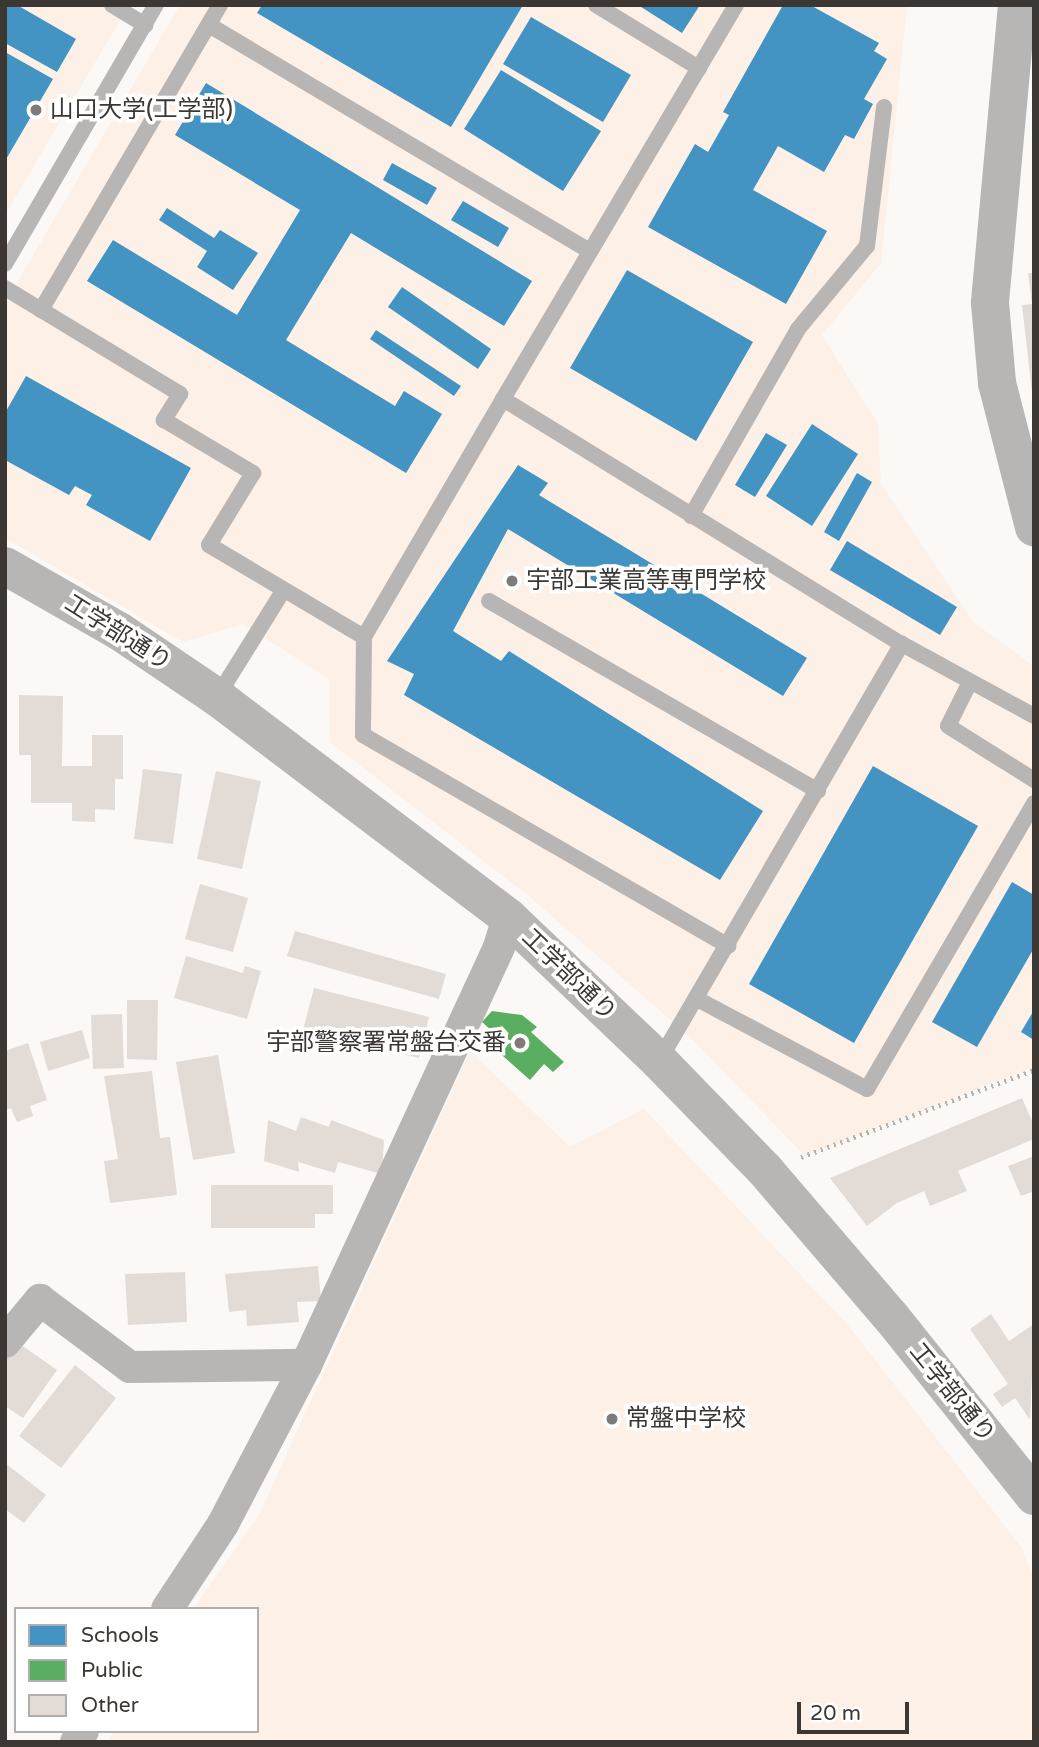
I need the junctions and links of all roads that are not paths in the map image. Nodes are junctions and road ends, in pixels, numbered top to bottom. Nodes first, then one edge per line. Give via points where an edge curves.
1 (112, 5) edge
2 (156, 5) edge
3 (220, 5) edge
4 (596, 5) edge
5 (736, 5) edge
6 (1017, 5) edge
7 (145, 25) junction
8 (209, 25) junction
9 (699, 68) junction
10 (884, 107) dead end
11 (589, 251) junction
12 (5, 264) edge
13 (5, 288) edge
14 (41, 310) junction
15 (503, 399) junction
16 (691, 516) junction
17 (1034, 527) edge
18 (5, 566) edge
19 (283, 591) junction
20 (489, 601) dead end
21 (364, 637) junction
22 (902, 643) junction
23 (970, 682) junction
24 (217, 697) junction
25 (1034, 716) edge
26 (1034, 780) edge
27 (818, 791) junction
28 (1034, 803) edge
29 (508, 918) junction
30 (729, 946) junction
31 (699, 1000) junction
32 (659, 1061) junction
33 (5, 1342) edge
34 (306, 1365) junction
35 (1034, 1496) edge
36 (168, 1607) edge

1 - 7 lane
2 - 7 lane
3 - 8 lane
4 - 9 lane
5 - 9 lane
6 - 17 street via 990,303 997,383
7 - 12 lane
8 - 11 lane
8 - 14 lane
9 - 11 lane
10 - 16 lane via 867,246 797,329
11 - 15 lane
13 - 14 lane
14 - 19 lane via 180,394 164,420 253,473 209,545
15 - 16 lane
15 - 21 lane
16 - 22 lane
18 - 24 street, 工学部通り via 119,631
19 - 21 lane
19 - 24 lane
20 - 27 lane
21 - 30 lane via 363,735
22 - 23 lane
22 - 27 lane
23 - 25 lane
23 - 26 lane via 948,726
24 - 29 street, 工学部通り
27 - 30 lane
28 - 31 lane via 867,1089
29 - 32 street, 工学部通り
29 - 34 street
30 - 31 lane
31 - 32 lane
32 - 35 street, 工学部通り via 765,1170 892,1318
33 - 34 street via 40,1300 130,1367
34 - 36 street via 223,1524

